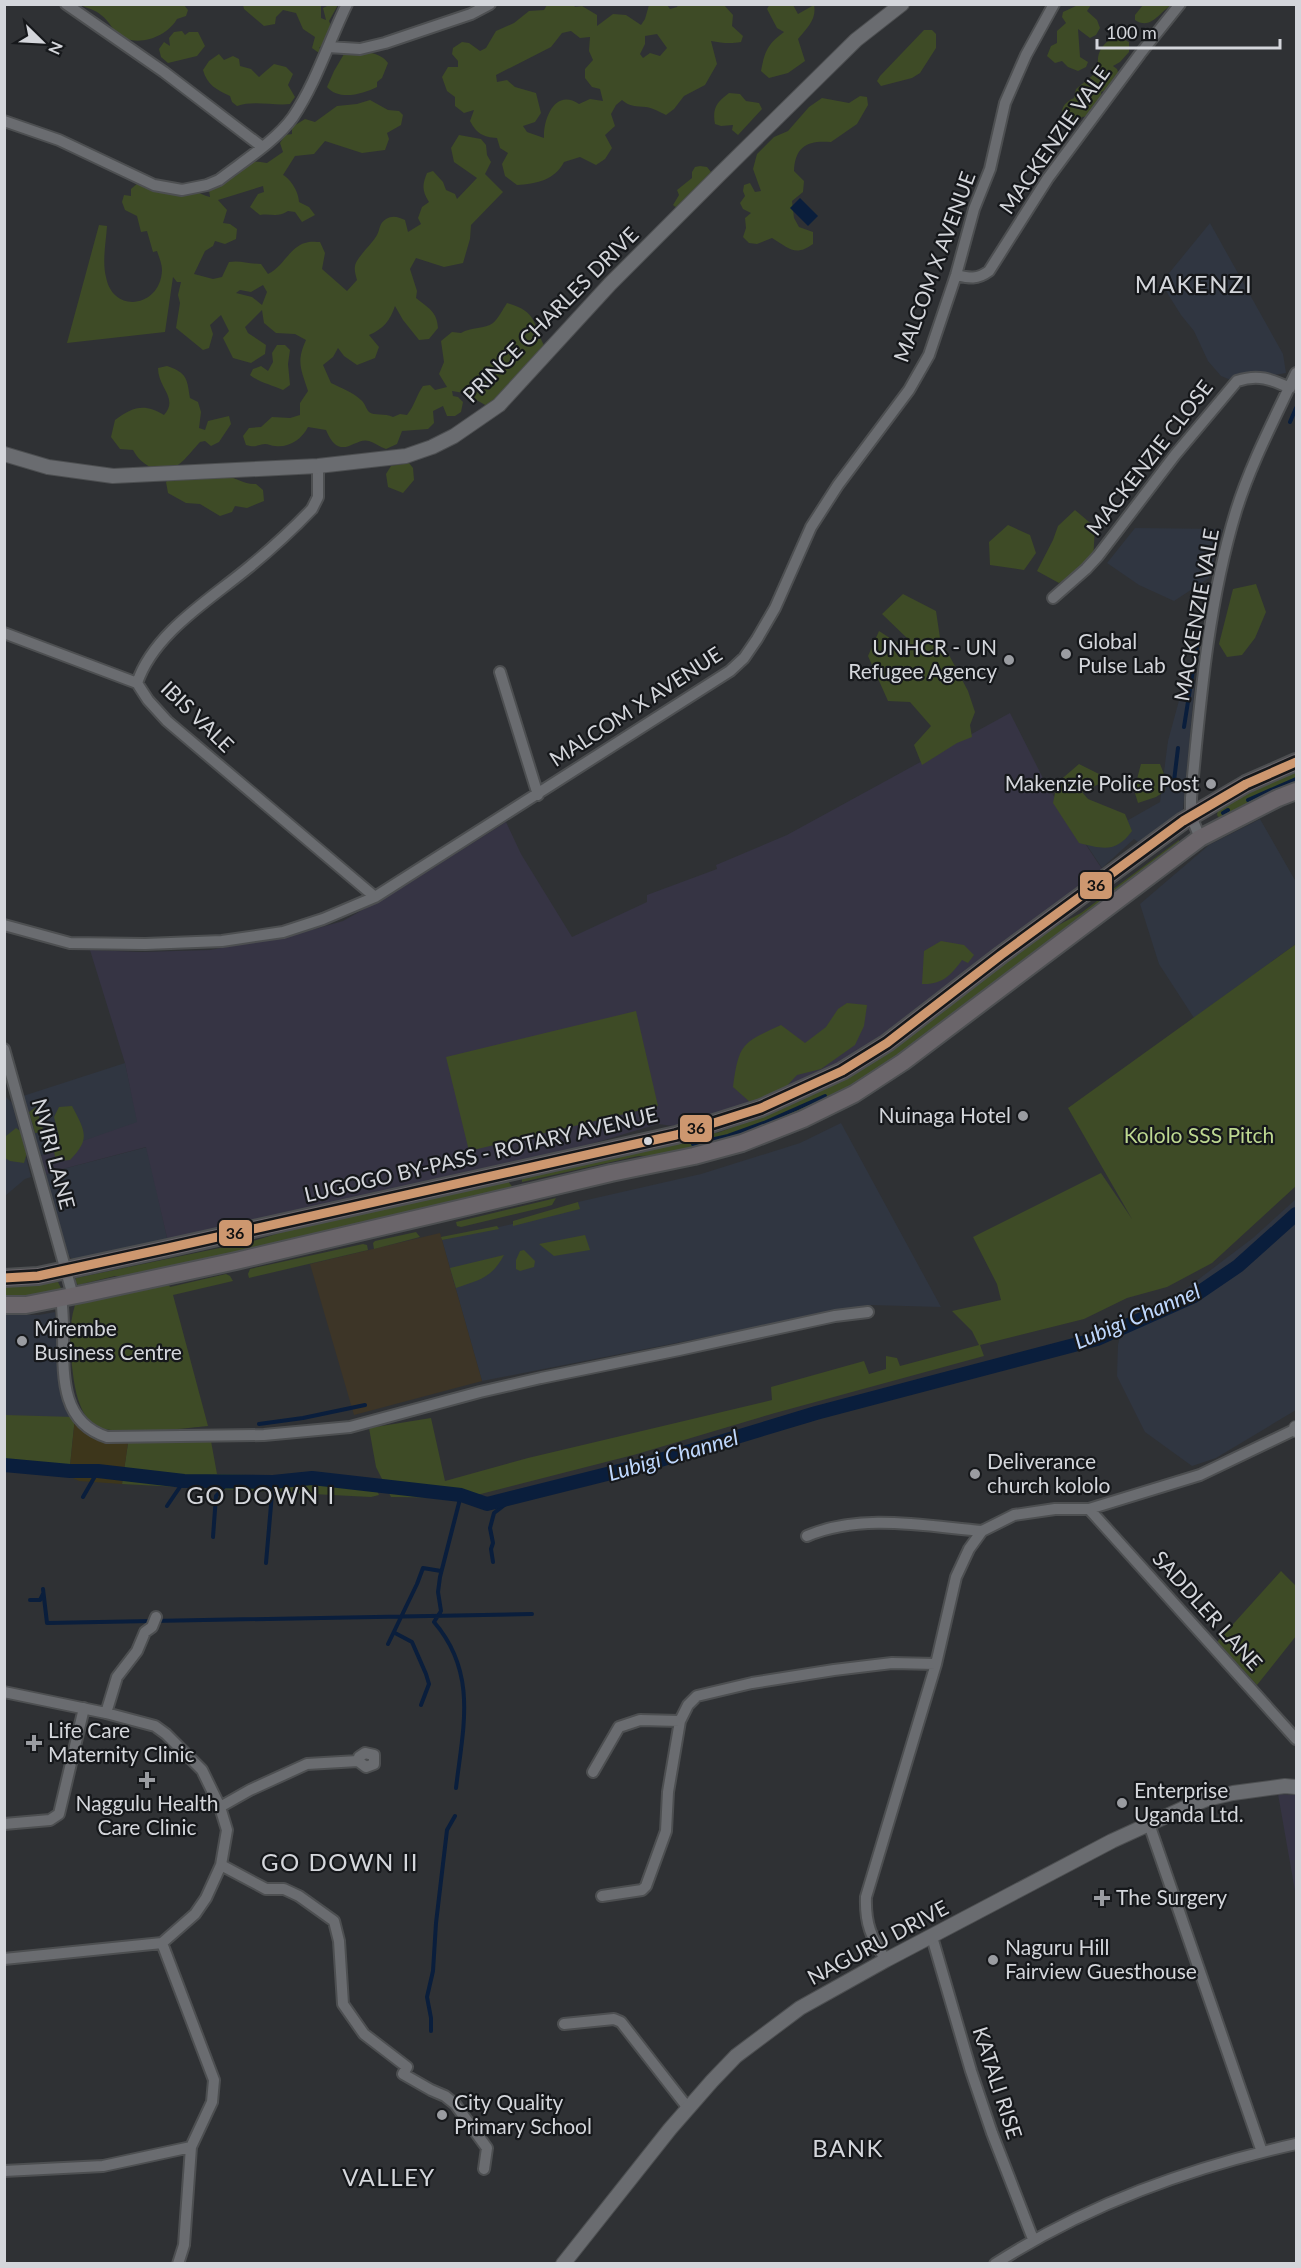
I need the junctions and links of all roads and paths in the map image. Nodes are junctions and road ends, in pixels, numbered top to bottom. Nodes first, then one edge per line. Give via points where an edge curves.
1 (66, 4) edge
2 (347, 4) edge
3 (490, 4) edge
4 (902, 4) edge
5 (1054, 4) edge
6 (1180, 4) edge
7 (328, 47) junction
8 (4, 121) edge
9 (261, 146) junction
10 (956, 275) junction
11 (1296, 373) edge
12 (1290, 388) junction
13 (4, 454) edge
14 (318, 465) junction
15 (1053, 598) dead end
16 (4, 633) edge
17 (500, 672) dead end
18 (137, 683) junction
19 (1296, 762) edge
20 (1296, 791) edge
21 (538, 795) junction
22 (1191, 816) junction
23 (1200, 838) junction
24 (375, 897) junction
25 (4, 925) edge
26 (4, 1048) edge
27 (10, 1085) edge
28 (513, 1171) junction
29 (522, 1193) junction
30 (64, 1270) junction
31 (4, 1278) edge
32 (67, 1297) junction
33 (4, 1305) edge
34 (868, 1312) dead end
35 (1296, 1429) edge
36 (1089, 1509) junction
37 (982, 1531) junction
38 (807, 1536) dead end
39 (156, 1617) dead end
40 (936, 1664) junction
41 (4, 1692) edge
42 (84, 1708) junction
43 (106, 1713) junction
44 (680, 1721) junction
45 (1296, 1739) edge
46 (358, 1761) dead end
47 (593, 1772) dead end
48 (1296, 1787) edge
49 (220, 1807) junction
50 (4, 1824) edge
51 (1149, 1824) junction
52 (221, 1864) junction
53 (602, 1896) dead end
54 (932, 1937) junction
55 (162, 1943) junction
56 (4, 1959) edge
57 (886, 1960) junction
58 (564, 2024) dead end
59 (688, 2108) junction
60 (1296, 2144) edge
61 (191, 2147) junction
62 (1262, 2152) junction
63 (484, 2169) dead end
64 (4, 2171) edge
65 (1033, 2239) junction
66 (178, 2264) edge
67 (563, 2264) edge
68 (995, 2264) edge

1 - 9 street
2 - 7 street
3 - 7 street via 385,43 360,49
4 - 14 street, PRINCE CHARLES DRIVE via 850,46 610,284 499,405 432,447 406,456
5 - 10 street, MALCOM X AVENUE via 1005,103 990,169 974,209
6 - 10 street, MACKENZIE VALE via 1054,170 989,271 972,279
7 - 9 street via 292,118
8 - 9 street via 59,140 154,185 182,190 219,180
10 - 21 street, MALCOM X AVENUE via 929,355 909,390 811,528 775,608 744,658 730,671
11 - 12 street, MACKENZIE VALE
12 - 15 street, MACKENZIE CLOSE via 1269,378 1237,381 1175,454 1098,556
12 - 22 street, MACKENZIE VALE via 1245,488 1226,547 1206,661
13 - 14 street, PRINCE CHARLES DRIVE via 48,467 112,476
14 - 18 street, IBIS VALE via 318,497 312,509 177,626 143,667
16 - 18 street
17 - 21 street
18 - 24 street, IBIS VALE via 167,721
19 - 22 main road, LUGOGO BY-PASS - ROTARY AVENUE via 1246,784
20 - 23 main road
21 - 24 street, MALCOM X AVENUE
22 - 23 street, MACKENZIE VALE
22 - 28 main road, LUGOGO BY-PASS - ROTARY AVENUE via 887,1043 842,1071 761,1108 693,1131
23 - 29 main road via 911,1056 854,1094 742,1143
24 - 25 street, MALCOM X AVENUE via 283,932 222,941 70,942
26 - 27 street, NVIRI LANE
27 - 30 street, NVIRI LANE
28 - 29 main road via 516,1189
28 - 30 main road, LUGOGO BY-PASS - ROTARY AVENUE
29 - 32 main road
30 - 31 main road, LUGOGO BY-PASS - ROTARY AVENUE
30 - 32 street, NVIRI LANE
32 - 33 main road
32 - 34 street, NVIRI LANE via 63,1357 70,1407 86,1428 107,1437 264,1436 350,1426 541,1378
35 - 36 street via 1200,1475
36 - 37 street via 1024,1512
36 - 45 street, SADDLER LANE
37 - 38 street via 861,1523 823,1529
37 - 40 street via 957,1577
39 - 43 street via 117,1677
40 - 44 street via 892,1664 752,1683 697,1696
40 - 57 street via 866,1897 869,1930
41 - 42 street
42 - 43 street
42 - 50 street via 59,1814 50,1820
43 - 49 street via 154,1726 166,1734 201,1770
44 - 47 street via 640,1720 619,1727
44 - 53 street via 666,1831 646,1886 642,1890
46 - 49 street via 307,1764
48 - 51 street, NAGURU DRIVE via 1254,1789 1207,1799
49 - 52 street via 227,1830
51 - 54 street, NAGURU DRIVE
51 - 62 street
52 - 55 street via 195,1914
52 - 63 street via 266,1889 284,1889 298,1896 334,1921 343,2004 364,2034 407,2067 403,2074 455,2104 487,2148
54 - 57 street, NAGURU DRIVE
54 - 65 street, KATALI RISE via 989,2123
55 - 56 street
55 - 61 street via 214,2080 212,2102
57 - 59 street, NAGURU DRIVE via 769,2030 736,2056
58 - 59 street via 614,2019 621,2022
59 - 67 street, NAGURU DRIVE
60 - 62 street
61 - 64 street via 103,2166
61 - 66 street
62 - 65 street via 1135,2191
65 - 68 street

